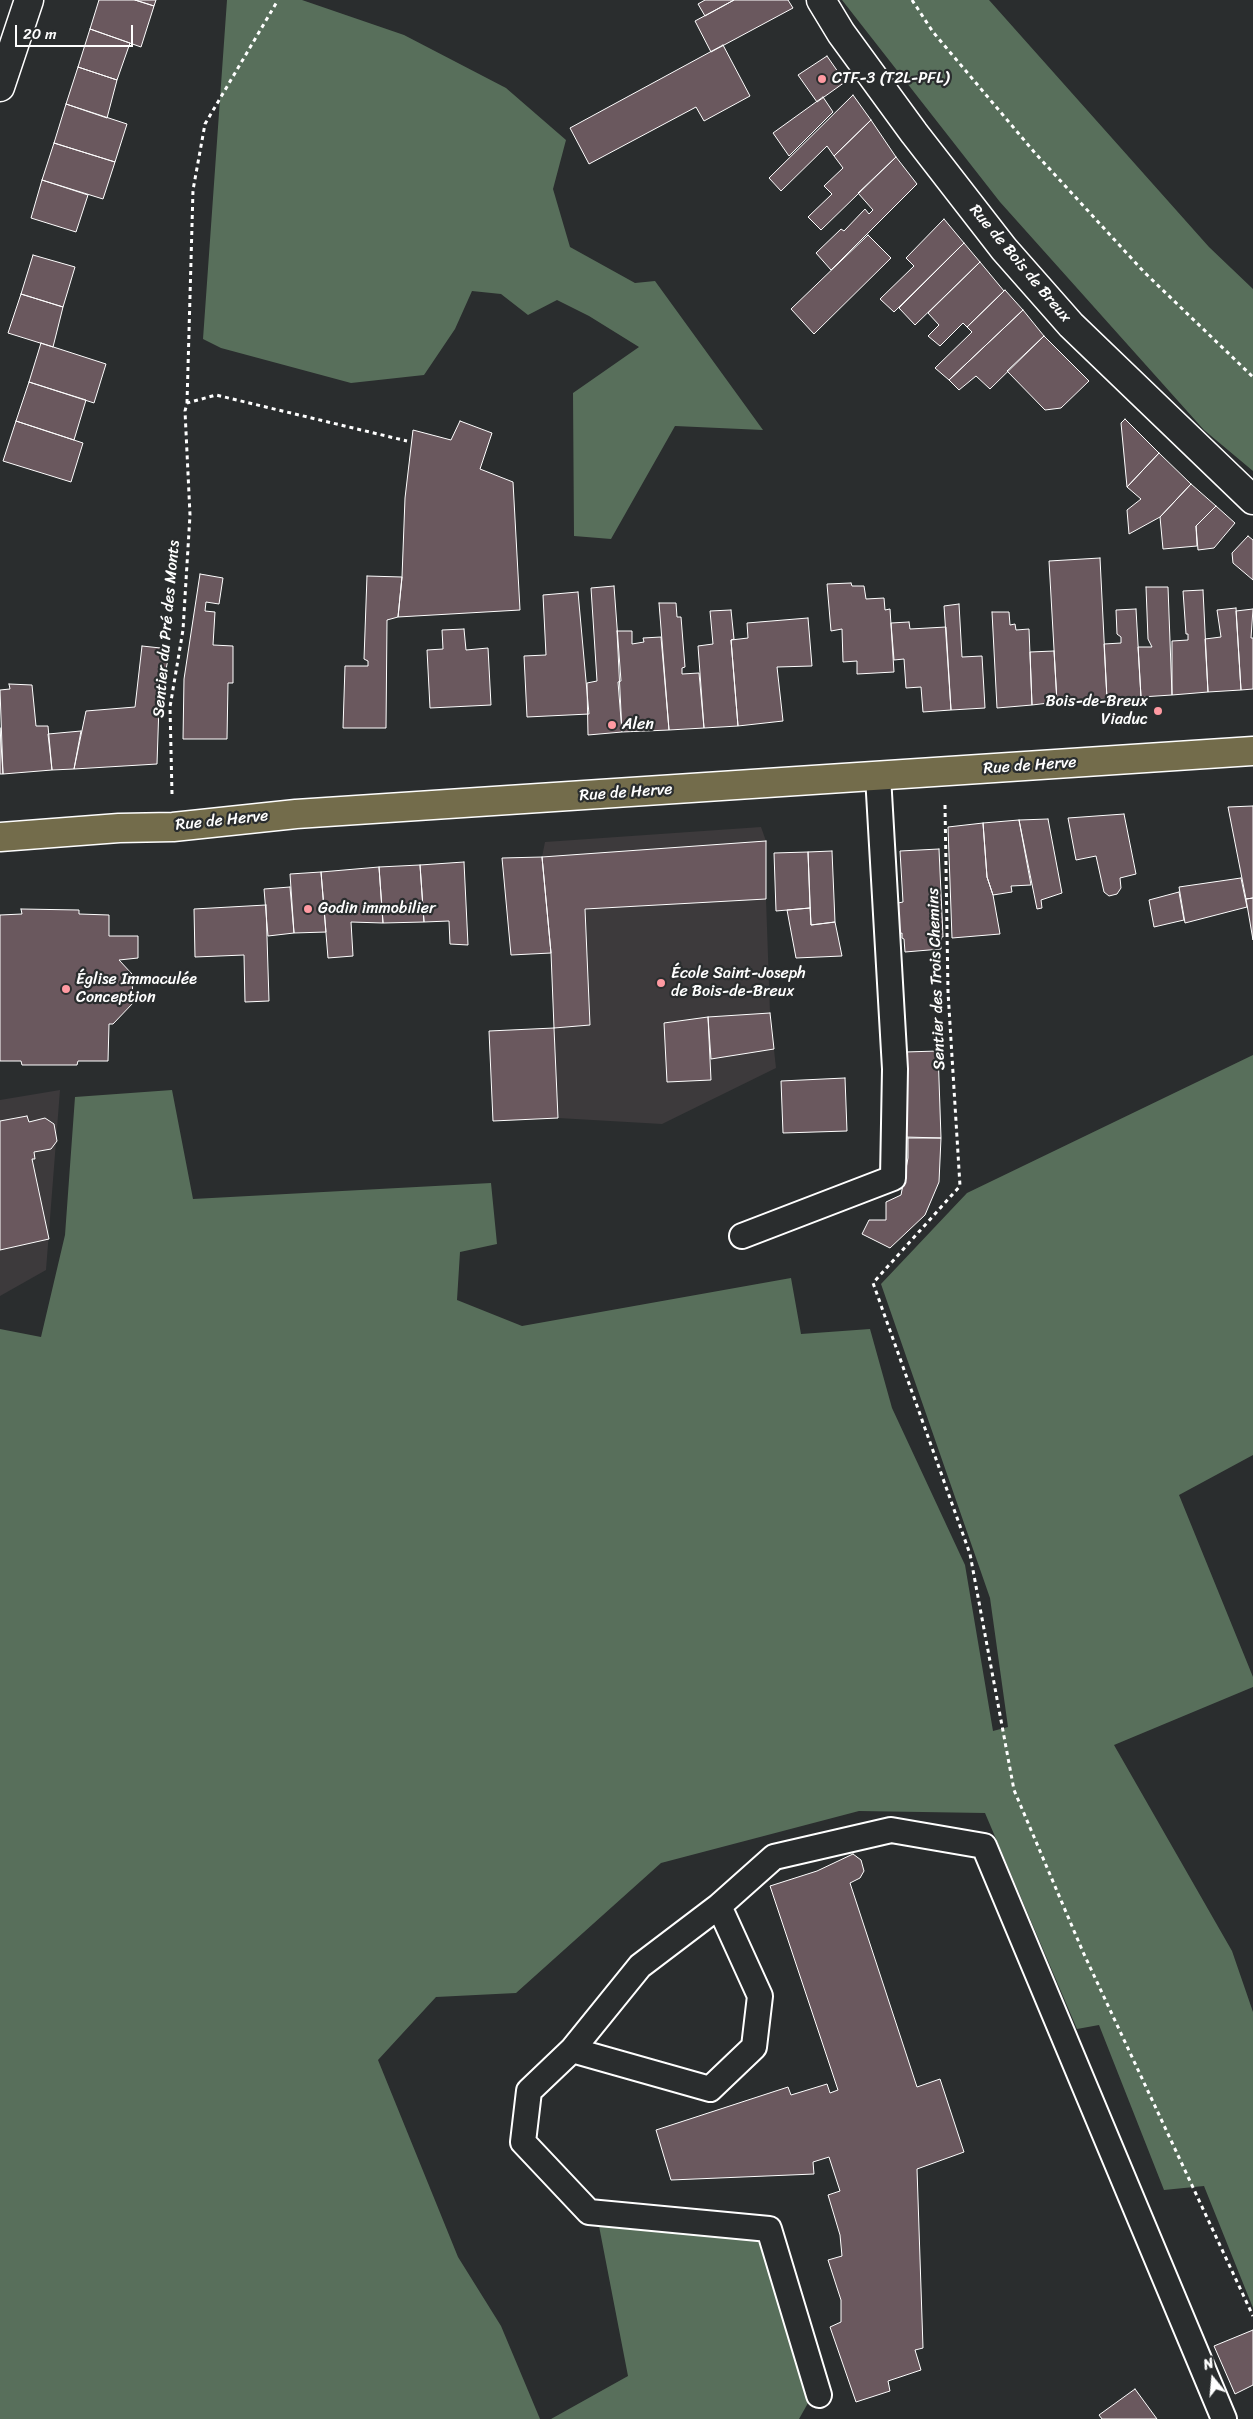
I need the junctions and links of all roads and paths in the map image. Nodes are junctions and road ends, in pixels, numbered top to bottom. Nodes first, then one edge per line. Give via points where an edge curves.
1 (29, 0) edge
2 (278, 0) edge
3 (821, 0) edge
4 (912, 0) edge
5 (0, 87) edge
6 (1253, 377) edge
7 (187, 403) junction
8 (407, 441) dead end
9 (1253, 500) edge
10 (1253, 751) edge
11 (944, 772) junction
12 (878, 776) junction
13 (173, 827) junction
14 (0, 837) edge
15 (742, 1236) dead end
16 (720, 1906) junction
17 (572, 2050) junction
18 (1253, 2316) edge
19 (819, 2395) dead end
20 (1224, 2419) edge

1 - 5 street
2 - 7 path, Sentier du Pré des Monts via 205,124 193,190
3 - 9 street, Rue de Bois de Breux via 841,33 914,133 1004,249 1072,325
4 - 6 path via 933,32 1035,153 1144,272
7 - 8 path via 216,395
7 - 13 path, Sentier du Pré des Monts via 184,411 190,515 183,630 170,707
10 - 11 main road, Rue de Herve
11 - 12 main road, Rue de Herve
11 - 18 path, Sentier des Trois Chemins via 948,992 960,1186 873,1283 970,1554 1014,1790 1083,1952
12 - 13 main road, Rue de Herve via 296,814
12 - 15 lane via 895,1069 894,1178
13 - 14 main road, Rue de Herve
16 - 17 lane via 640,1966
16 - 17 lane via 760,1996 754,2047 710,2090
16 - 20 lane via 774,1857 891,1830 984,1846
17 - 19 lane via 529,2091 523,2142 589,2212 769,2229

